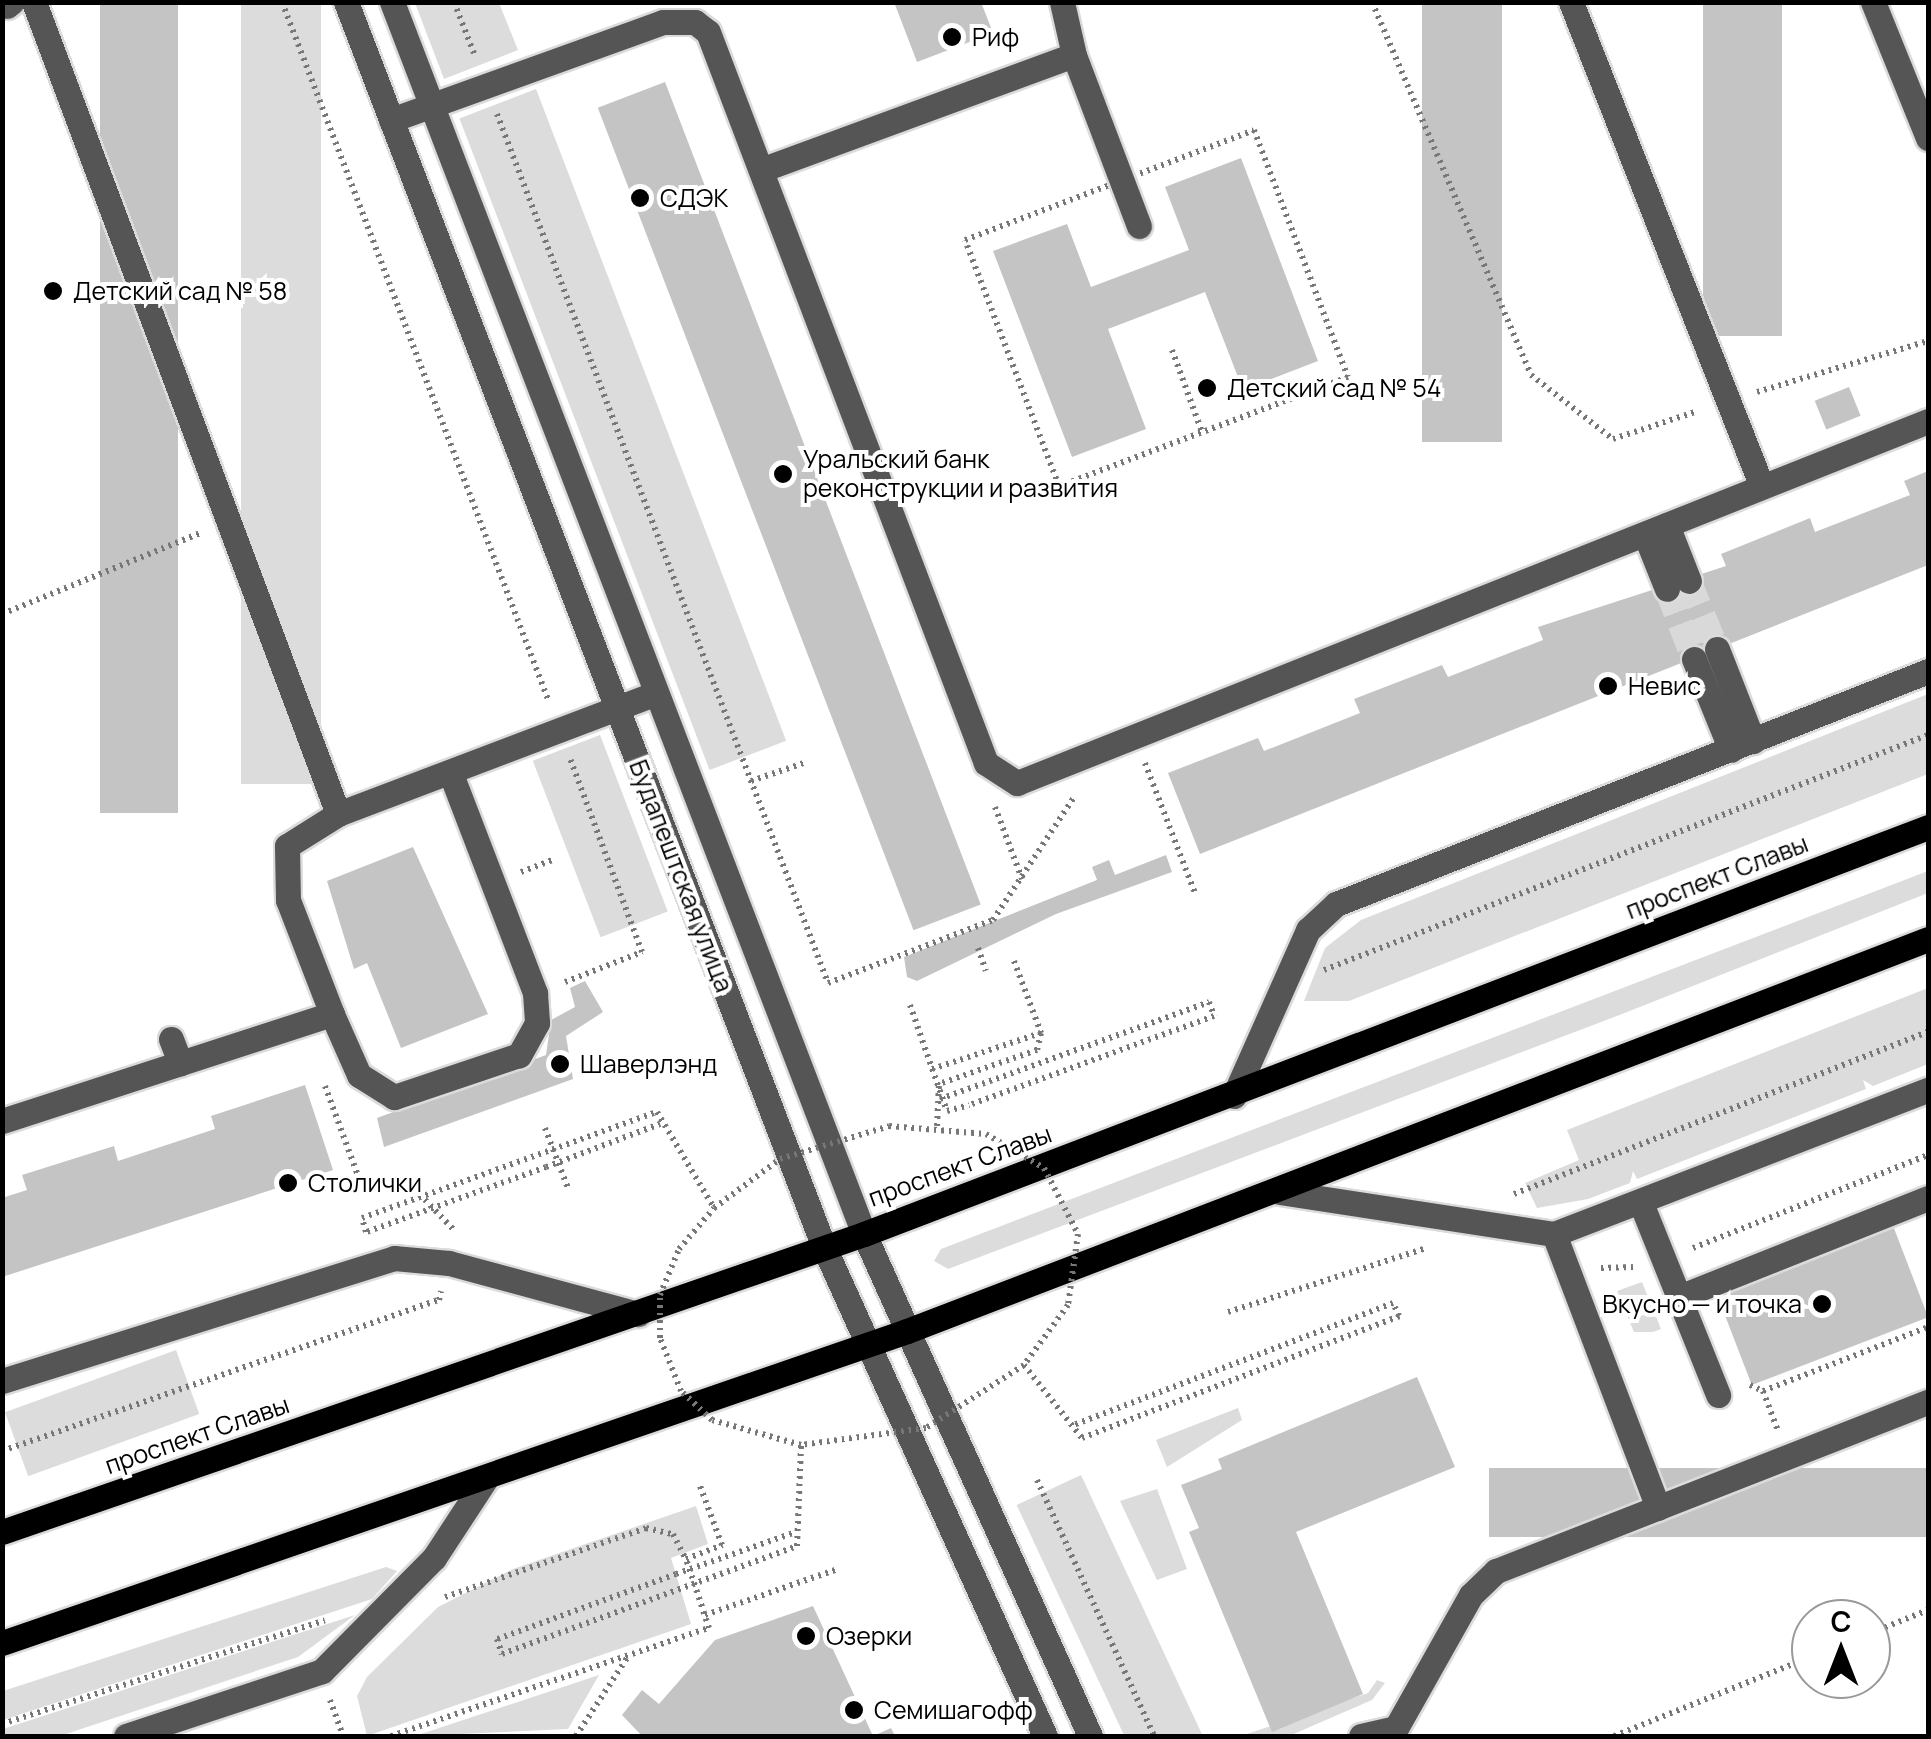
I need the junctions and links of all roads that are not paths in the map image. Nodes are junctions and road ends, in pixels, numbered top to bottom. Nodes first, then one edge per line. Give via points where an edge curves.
1 (34, 2) edge
2 (346, 2) edge
3 (392, 2) edge
4 (1062, 2) edge
5 (1571, 2) edge
6 (1873, 2) edge
7 (1074, 55) junction
8 (431, 105) junction
9 (391, 120) junction
10 (1928, 138) edge
11 (762, 170) junction
12 (1139, 226) dead end
13 (1928, 421) edge
14 (1762, 487) junction
15 (1656, 530) junction
16 (1678, 585) tunnel mouth
17 (1705, 654) tunnel mouth
18 (1928, 671) edge
19 (656, 693) junction
20 (616, 709) junction
21 (1742, 746) junction
22 (450, 774) junction
23 (338, 814) junction
24 (1928, 827) edge
25 (1928, 939) edge
26 (332, 1014) junction
27 (1928, 1090) edge
28 (1234, 1096) junction
29 (2, 1121) edge
30 (1280, 1192) junction
31 (1928, 1198) edge
32 (1641, 1204) junction
33 (864, 1234) junction
34 (1554, 1234) junction
35 (824, 1247) junction
36 (1675, 1288) junction
37 (638, 1314) junction
38 (906, 1331) junction
39 (865, 1346) junction
40 (2, 1381) edge
41 (1718, 1396) dead end
42 (1928, 1402) edge
43 (487, 1477) junction
44 (1658, 1508) junction
45 (2, 1532) edge
46 (2, 1643) edge
47 (1402, 1732) edge
48 (126, 1736) edge
49 (1045, 1736) edge
50 (1090, 1736) edge
51 (1361, 1736) edge

1 - 23 street
2 - 9 street, Будапештская улица
3 - 8 street, Будапештская улица
4 - 7 street
5 - 14 street
6 - 10 street
7 - 11 street
7 - 12 street
8 - 9 street
8 - 11 street via 663,22 695,22 708,32
8 - 19 street, Будапештская улица
9 - 20 street, Будапештская улица
11 - 15 street via 998,778 1017,783
13 - 14 street
14 - 15 street
15 - 16 street
17 - 21 street
18 - 21 street
19 - 20 street
19 - 33 street, Будапештская улица
20 - 22 street
20 - 35 street, Будапештская улица
21 - 28 street via 1336,904 1308,930
22 - 23 street
22 - 26 street via 534,994 533,1038 519,1055 394,1098 359,1075
23 - 26 street via 287,846 281,872
24 - 28 main road, проспект Славы
25 - 30 main road
26 - 29 street via 176,1051
27 - 32 street
28 - 33 main road, проспект Славы
30 - 34 street
30 - 38 main road
31 - 36 street
32 - 34 street
32 - 36 street
33 - 35 main road, проспект Славы
33 - 38 street, Будапештская улица
34 - 44 street
35 - 37 main road, проспект Славы
35 - 39 street, Будапештская улица
36 - 41 street
37 - 40 street via 449,1262 394,1258
37 - 45 main road, проспект Славы
38 - 39 main road
38 - 50 street, Будапештская улица
39 - 43 main road
39 - 49 street, Будапештская улица
42 - 44 street
43 - 46 main road
43 - 48 street via 434,1558 322,1671
44 - 47 street via 1496,1571 1471,1595
47 - 51 street

